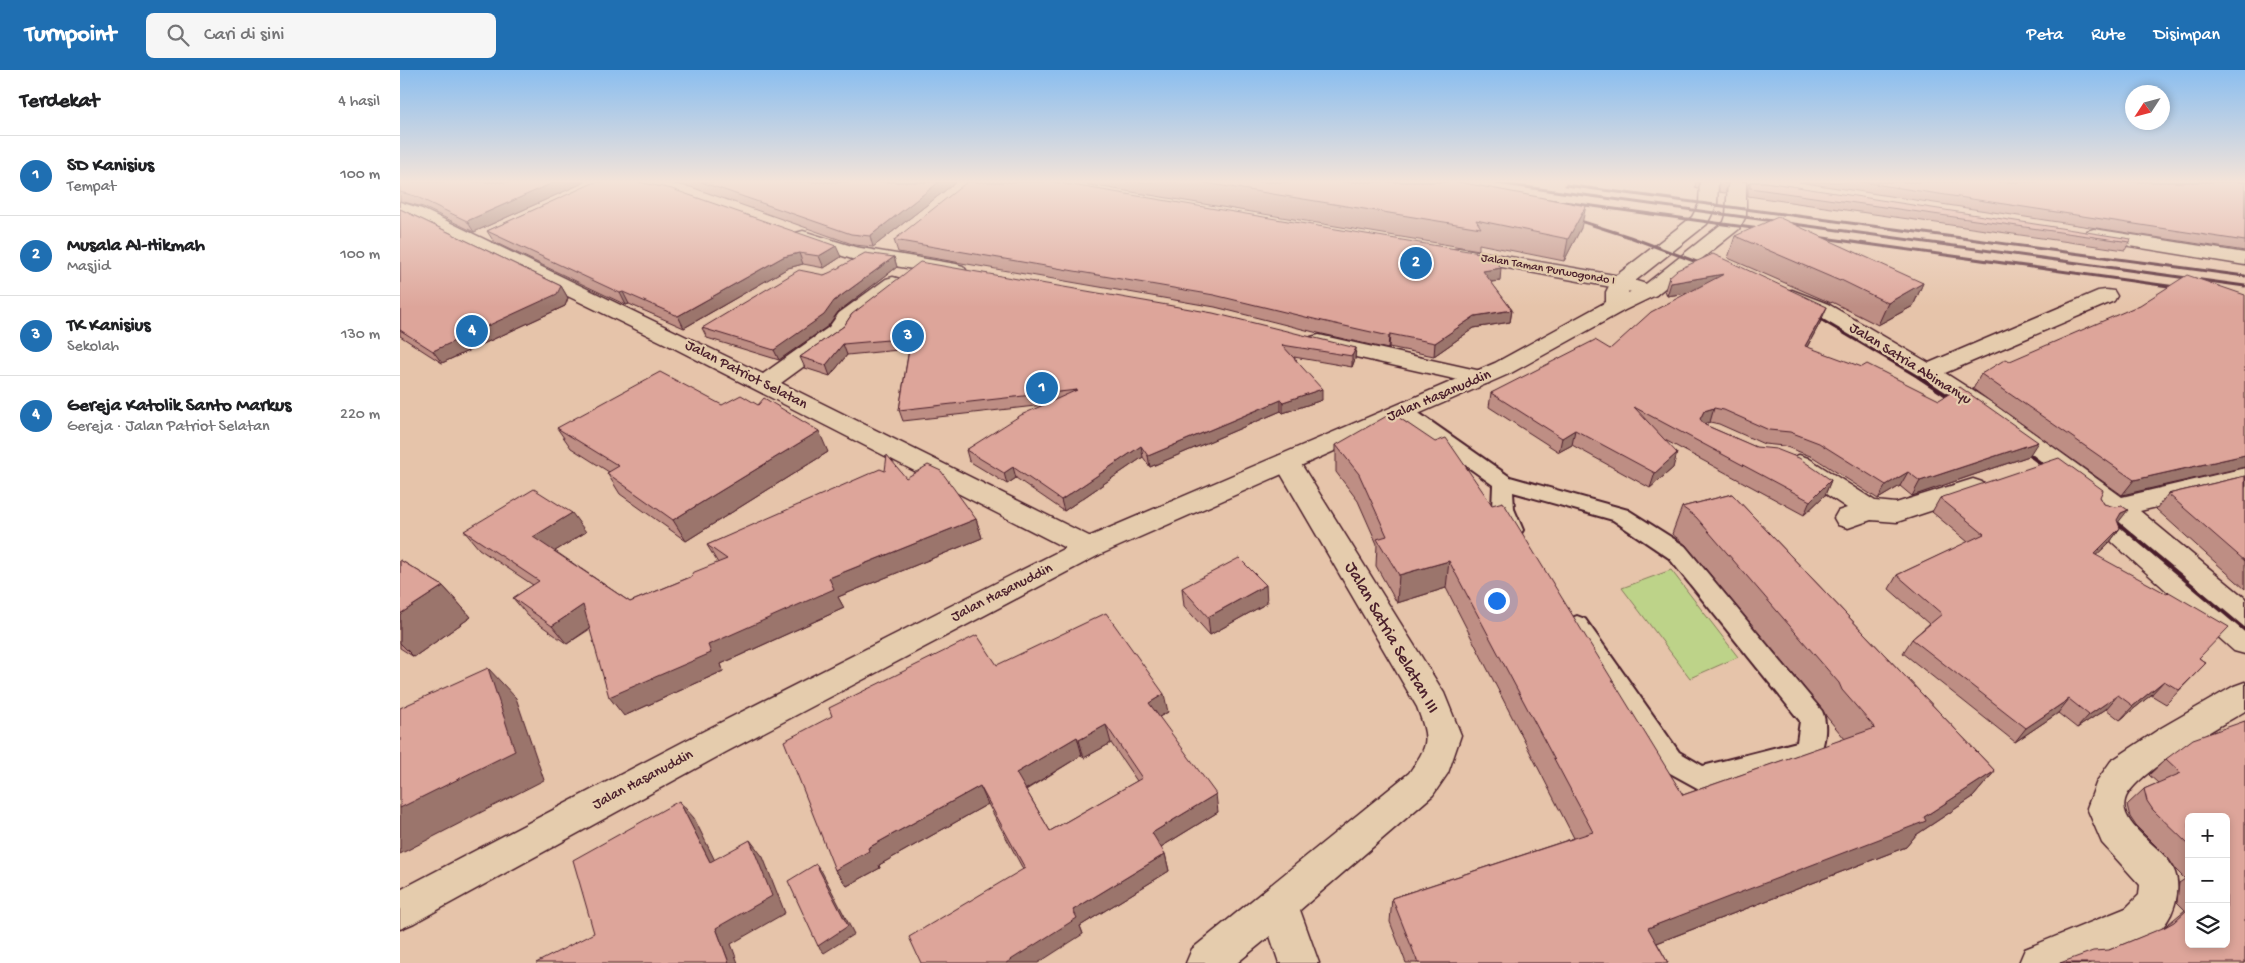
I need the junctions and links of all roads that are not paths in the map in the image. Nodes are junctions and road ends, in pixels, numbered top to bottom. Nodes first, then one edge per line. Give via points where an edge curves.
1 (434, 224) edge
2 (1696, 224) edge
3 (1733, 224) edge
4 (499, 230) edge
5 (783, 230) edge
6 (2079, 232) edge
7 (473, 242) junction
8 (1436, 249) edge
9 (879, 251) junction
10 (1699, 253) junction
11 (2245, 259) edge
12 (920, 263) junction
13 (1725, 265) edge
14 (843, 269) edge
15 (978, 274) edge
16 (1768, 285) edge
17 (1619, 294) junction
18 (2106, 296) dead end
19 (1300, 337) edge
20 (1927, 372) junction
21 (1481, 378) junction
22 (764, 384) junction
23 (1403, 411) junction
24 (1774, 454) edge
25 (1287, 462) junction
26 (2245, 477) edge
27 (1998, 480) edge
28 (1504, 482) junction
29 (2107, 510) junction
30 (1089, 548) junction
31 (1524, 548) edge
32 (1563, 605) edge
33 (2245, 615) edge
34 (2245, 642) edge
35 (2245, 694) edge
36 (1279, 904) junction
37 (400, 910) edge
38 (1206, 963) edge
39 (1298, 963) edge
40 (2039, 963) edge

1 - 7 street, Jalan Patriot Selatan
2 - 17 street, Jalan Hasanuddin
3 - 10 street, Jalan Hasanuddin
4 - 7 street
5 - 9 street via 836,249
6 - 11 street
7 - 22 street, Jalan Patriot Selatan via 688,337
8 - 17 street, Jalan Taman Purwogondo I
9 - 12 street
9 - 14 street
10 - 13 street
10 - 17 street, Jalan Hasanuddin via 1649,291
12 - 15 street
12 - 22 street via 847,318 839,330
16 - 20 street, Jalan Satria Abimanyu via 1820,309
17 - 21 street, Jalan Hasanuddin via 1503,368
18 - 20 street
19 - 21 street
20 - 29 street, Jalan Satria Abimanyu via 1983,408 2039,465
21 - 23 street, Jalan Hasanuddin
22 - 30 street, Jalan Patriot Selatan
23 - 25 street, Jalan Hasanuddin
23 - 28 lane
24 - 27 street via 1803,465 1858,514 1897,513
25 - 30 street, Jalan Hasanuddin
25 - 36 street, Jalan Satria Selatan III via 1432,703 1444,735 1436,762 1421,784
26 - 29 street
28 - 31 lane via 1503,509 1512,532
28 - 32 lane via 1620,515 1677,552 1813,719 1809,750 1701,778 1670,760
29 - 33 street
29 - 34 street
30 - 37 street, Jalan Hasanuddin via 714,742
35 - 40 street via 2123,772 2109,792 2105,808 2115,831 2159,878 2160,896 2148,913 2140,922
36 - 38 street, Jalan Satria Selatan III
36 - 39 street

